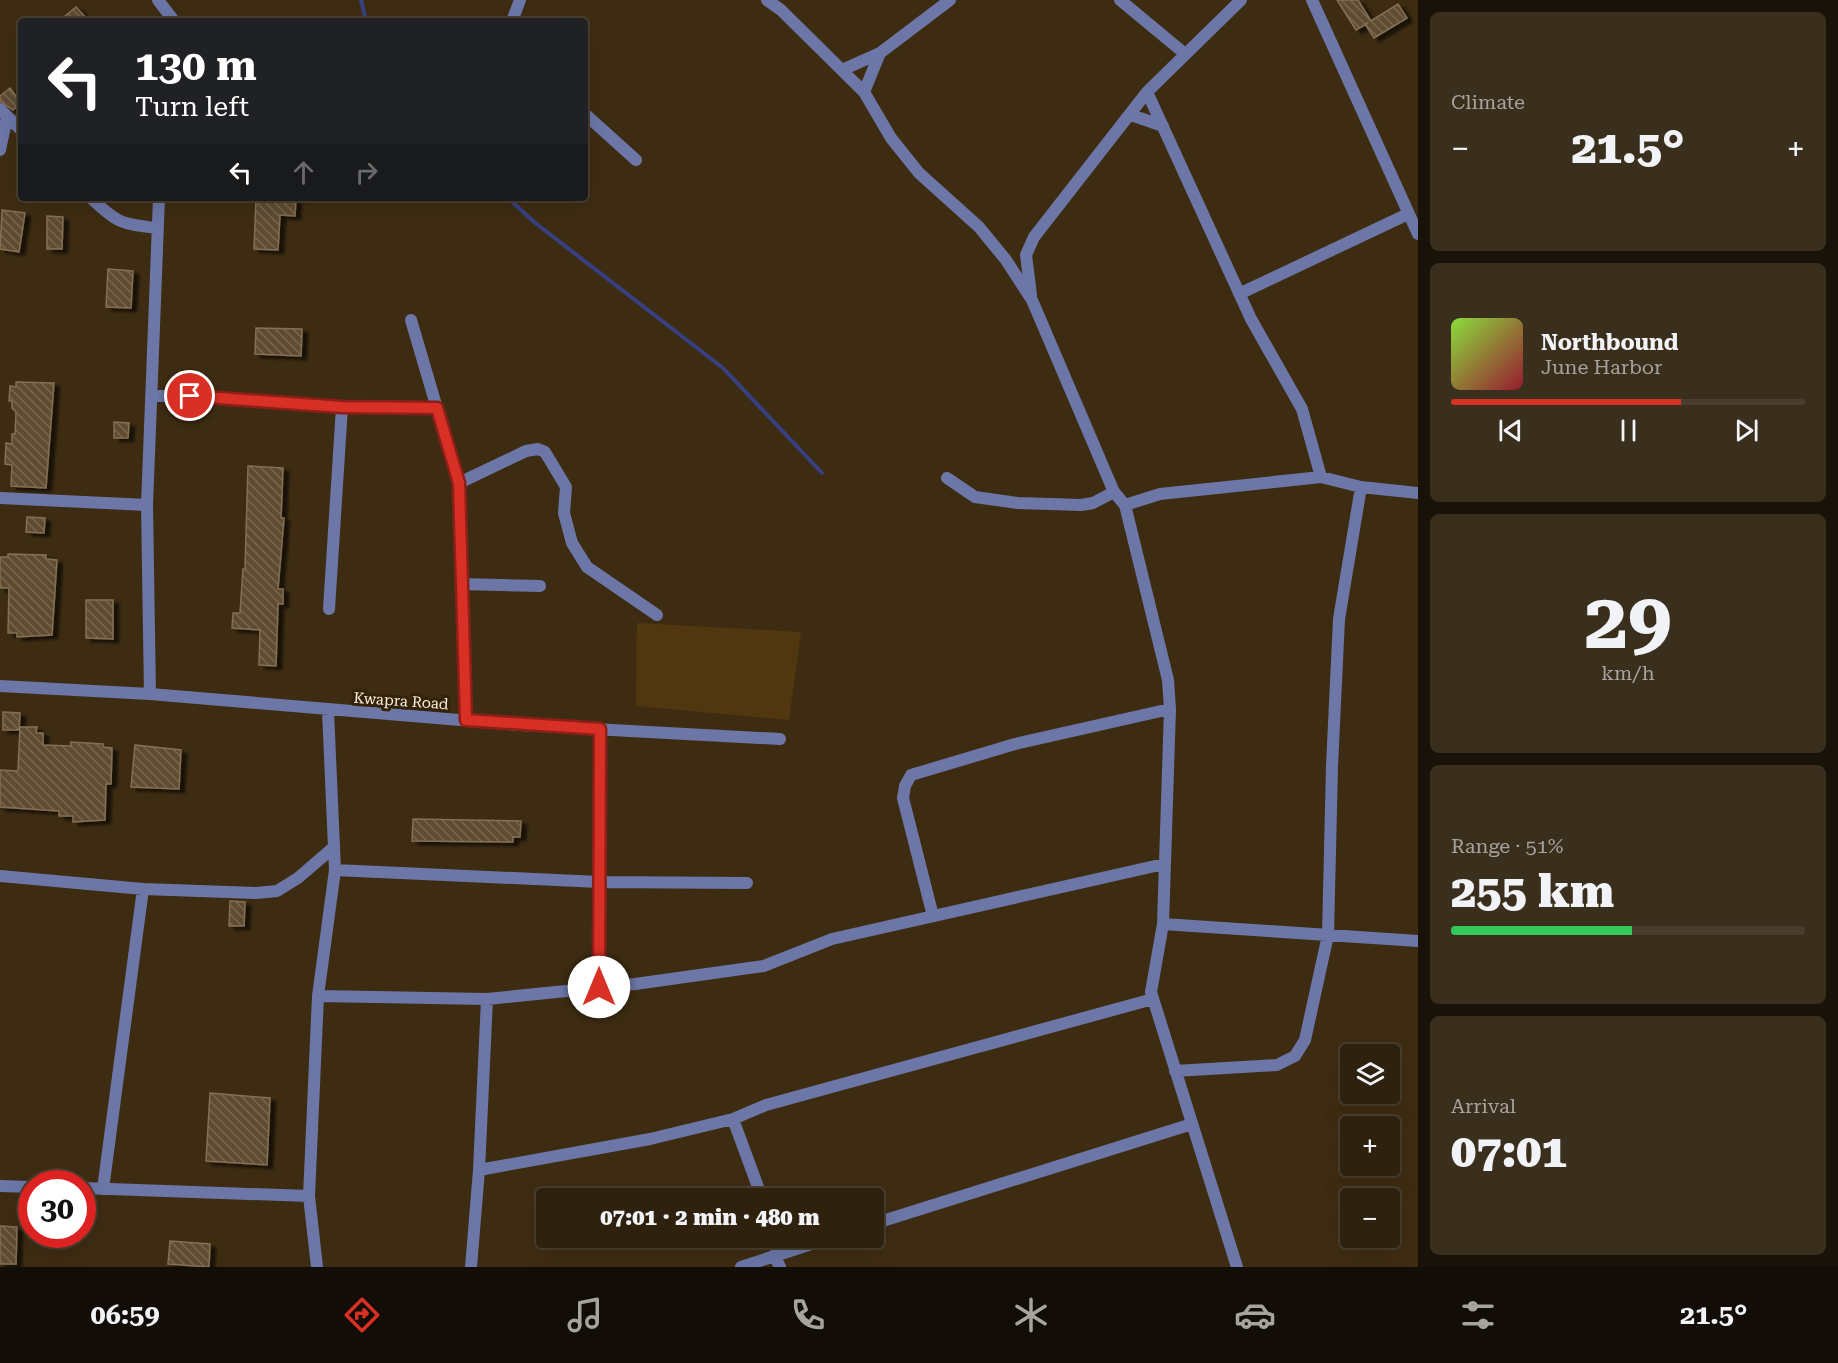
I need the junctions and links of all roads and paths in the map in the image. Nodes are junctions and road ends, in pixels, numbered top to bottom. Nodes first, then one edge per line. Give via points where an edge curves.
1 (158, 0) edge
2 (520, 0) edge
3 (767, 0) edge
4 (950, 0) edge
5 (1120, 0) edge
6 (1241, 0) edge
7 (1312, 0) edge
8 (172, 18) edge
9 (513, 18) edge
10 (880, 53) junction
11 (1184, 53) junction
12 (842, 70) junction
13 (864, 92) junction
14 (1147, 92) junction
15 (4, 113) edge
16 (1131, 116) junction
17 (588, 117) edge
18 (1163, 126) junction
19 (18, 127) edge
20 (0, 150) edge
21 (636, 160) dead end
22 (94, 201) edge
23 (159, 201) edge
24 (1408, 214) junction
25 (157, 228) junction
26 (1418, 234) edge
27 (1241, 293) junction
28 (1032, 300) junction
29 (411, 320) dead end
30 (153, 396) junction
31 (342, 407) junction
32 (437, 408) junction
33 (1321, 477) junction
34 (947, 478) dead end
35 (459, 483) junction
36 (1361, 487) junction
37 (1114, 492) junction
38 (1418, 493) edge
39 (0, 498) edge
40 (147, 505) junction
41 (1125, 505) junction
42 (462, 584) junction
43 (540, 586) dead end
44 (329, 609) dead end
45 (657, 615) dead end
46 (0, 686) edge
47 (150, 694) junction
48 (1170, 709) junction
49 (328, 711) junction
50 (466, 720) junction
51 (600, 729) junction
52 (780, 739) dead end
53 (334, 847) junction
54 (1164, 864) junction
55 (335, 870) junction
56 (0, 876) edge
57 (599, 882) junction
58 (747, 883) dead end
59 (143, 889) junction
60 (933, 916) junction
61 (1163, 924) junction
62 (1328, 935) junction
63 (1418, 940) edge
64 (599, 987) junction
65 (318, 996) junction
66 (487, 999) junction
67 (1153, 999) junction
68 (1176, 1071) junction
69 (733, 1119) junction
70 (1192, 1124) junction
71 (479, 1170) junction
72 (0, 1186) edge
73 (18, 1187) edge
74 (758, 1188) edge
75 (96, 1189) edge
76 (104, 1189) junction
77 (309, 1196) junction
78 (884, 1221) edge
79 (777, 1248) edge
80 (798, 1248) edge
81 (778, 1254) junction
82 (317, 1267) edge
83 (471, 1267) edge
84 (741, 1267) edge
85 (780, 1267) edge
86 (1237, 1267) edge

1 - 8 street
2 - 9 street
3 - 12 street
4 - 10 street
5 - 11 street
6 - 11 street
7 - 24 street
10 - 12 street
10 - 13 street
11 - 14 street
12 - 13 street
13 - 28 street via 891,138 919,173 978,227
14 - 16 street
14 - 18 street
15 - 19 street
15 - 20 street
16 - 18 street
16 - 28 street via 1034,237 1026,255
17 - 21 street
18 - 27 street
22 - 25 street via 115,221
23 - 25 street
24 - 26 street
24 - 27 street
25 - 30 street
27 - 33 street via 1267,349 1302,409
28 - 37 street
29 - 32 street, Kwapra Road
30 - 31 street
30 - 40 street
31 - 32 street
31 - 44 street
32 - 35 street, Kwapra Road
33 - 36 street
33 - 41 street via 1160,494
34 - 37 street via 975,497 1018,503 1081,505
35 - 42 street, Kwapra Road
35 - 45 street via 526,451 545,452 566,487 564,513 572,543 587,567
36 - 38 street
36 - 62 street via 1339,619
37 - 41 street
39 - 40 street
40 - 47 street
41 - 48 street via 1168,680
42 - 43 street
42 - 50 street, Kwapra Road
46 - 47 street, Kwapra Road
47 - 49 street, Kwapra Road
48 - 54 street
48 - 60 street via 1015,744 911,775 903,798
49 - 50 street, Kwapra Road
49 - 53 street
50 - 51 street
51 - 52 street
51 - 57 street
53 - 55 street
53 - 59 street via 277,891
54 - 60 street
54 - 61 street
55 - 57 street
55 - 65 street
56 - 59 street
57 - 58 street
57 - 64 street
59 - 76 street
60 - 64 street via 832,939 765,966
61 - 62 street
61 - 67 street
62 - 63 street
62 - 68 street via 1305,1040 1294,1056 1277,1065
64 - 66 street
65 - 66 street
65 - 77 street
66 - 71 street
67 - 68 street
67 - 69 street via 766,1105
68 - 70 street
69 - 71 street via 650,1140
69 - 74 street
70 - 78 street
70 - 86 street
71 - 83 street
72 - 73 street
75 - 76 street
76 - 77 street
77 - 82 street
79 - 81 street
80 - 81 street
81 - 84 street
81 - 85 street

